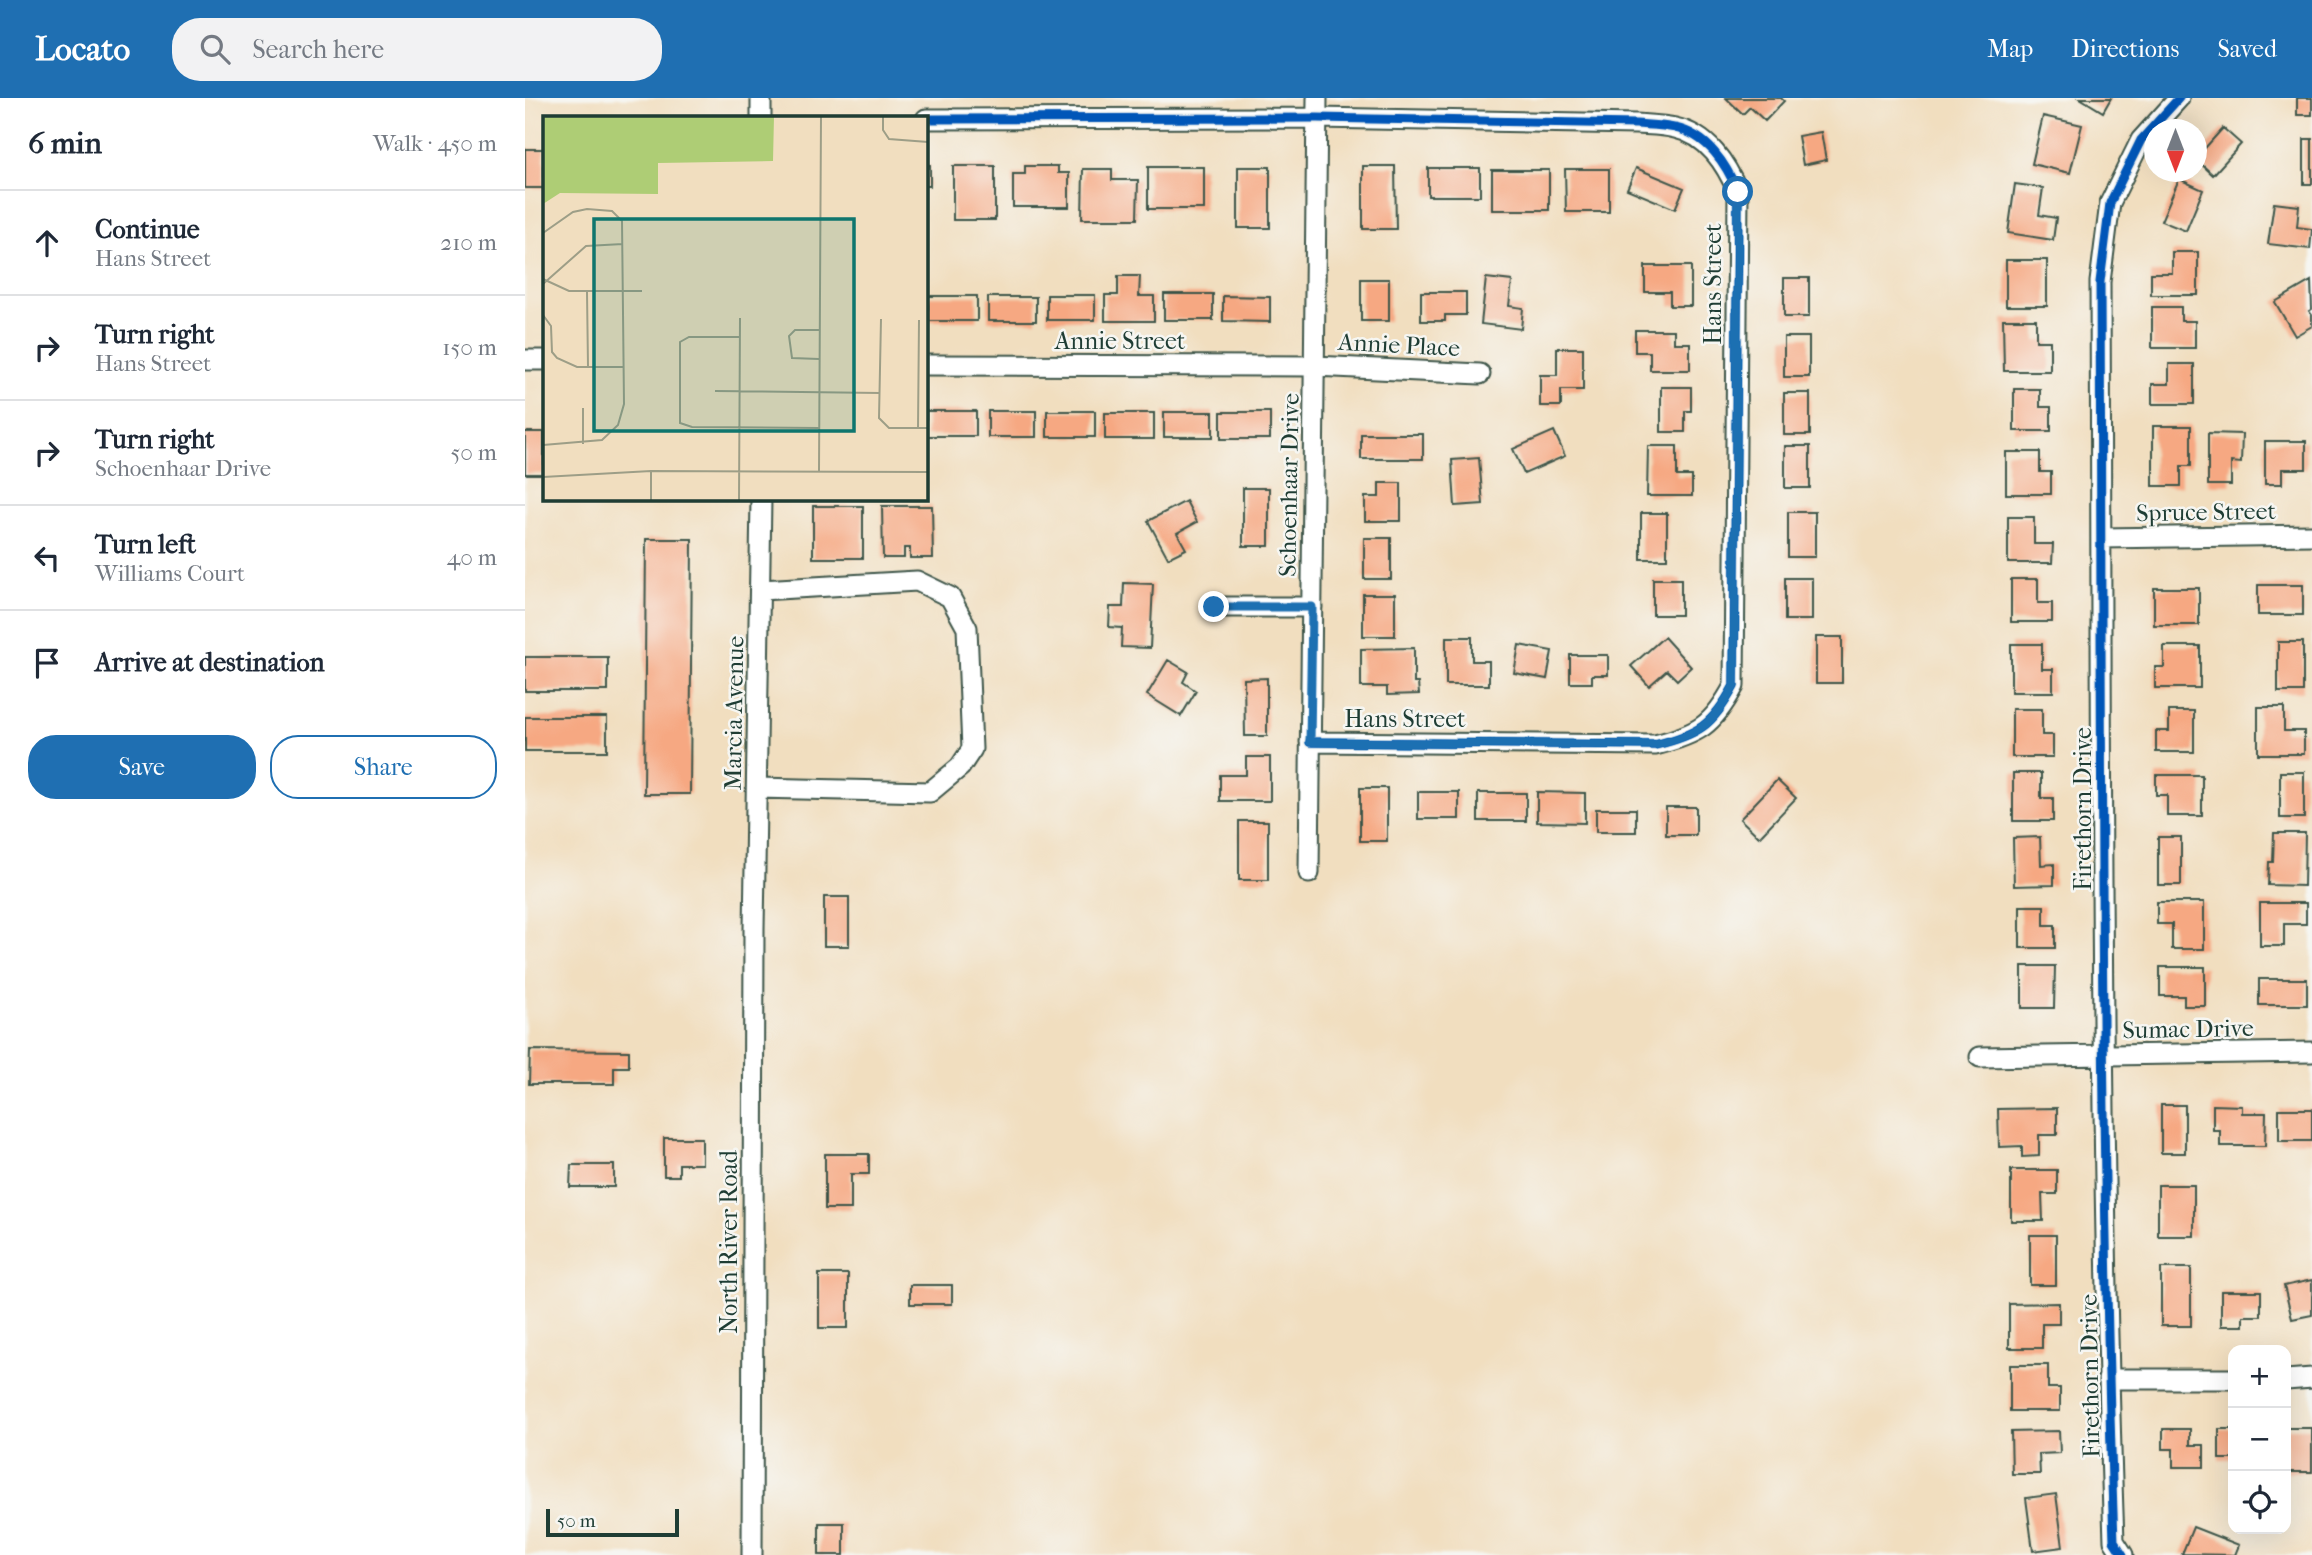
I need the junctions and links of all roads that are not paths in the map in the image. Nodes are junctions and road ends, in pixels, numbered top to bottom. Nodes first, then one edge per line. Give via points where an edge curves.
1 (761, 98) edge
2 (2179, 98) edge
3 (1317, 108) edge
4 (761, 116) edge
5 (927, 119) edge
6 (525, 360) edge
7 (543, 360) edge
8 (927, 365) edge
9 (1315, 366) junction
10 (1480, 374) dead end
11 (761, 500) edge
12 (2312, 535) edge
13 (2101, 538) junction
14 (761, 590) junction
15 (1214, 607) dead end
16 (1312, 607) junction
17 (1310, 742) junction
18 (757, 788) junction
19 (1309, 873) dead end
20 (754, 929) joint
21 (2312, 1052) edge
22 (2103, 1055) junction
23 (1980, 1057) dead end
24 (2312, 1378) edge
25 (2108, 1379) junction
26 (2228, 1379) edge
27 (2291, 1380) edge
28 (2119, 1548) edge
29 (752, 1555) edge

1 - 4 street
2 - 13 street, Firethorn Drive via 2141,140 2110,203 2100,282
3 - 5 street, Hans Street
3 - 9 street, Schoenhaar Drive
3 - 17 street, Hans Street via 1677,128 1698,138 1730,172 1738,192 1734,686 1721,709 1699,730 1655,745
6 - 7 street
8 - 9 street, Annie Street
9 - 10 street, Annie Place
9 - 16 street, Schoenhaar Drive
11 - 14 street, Marcia Avenue
12 - 13 street, Spruce Street
13 - 22 street, Firethorn Drive
14 - 18 street, Marcia Avenue
14 - 18 street via 917,581 950,597 967,628 972,748 961,767 930,792
15 - 16 street
16 - 17 street, Schoenhaar Drive
17 - 19 street, Schoenhaar Drive
18 - 20 street, Marcia Avenue
20 - 29 street, North River Road
21 - 22 street, Sumac Drive
22 - 23 street, Sumac Drive
22 - 25 street, Firethorn Drive
24 - 27 street
25 - 26 street
25 - 28 street, Firethorn Drive

